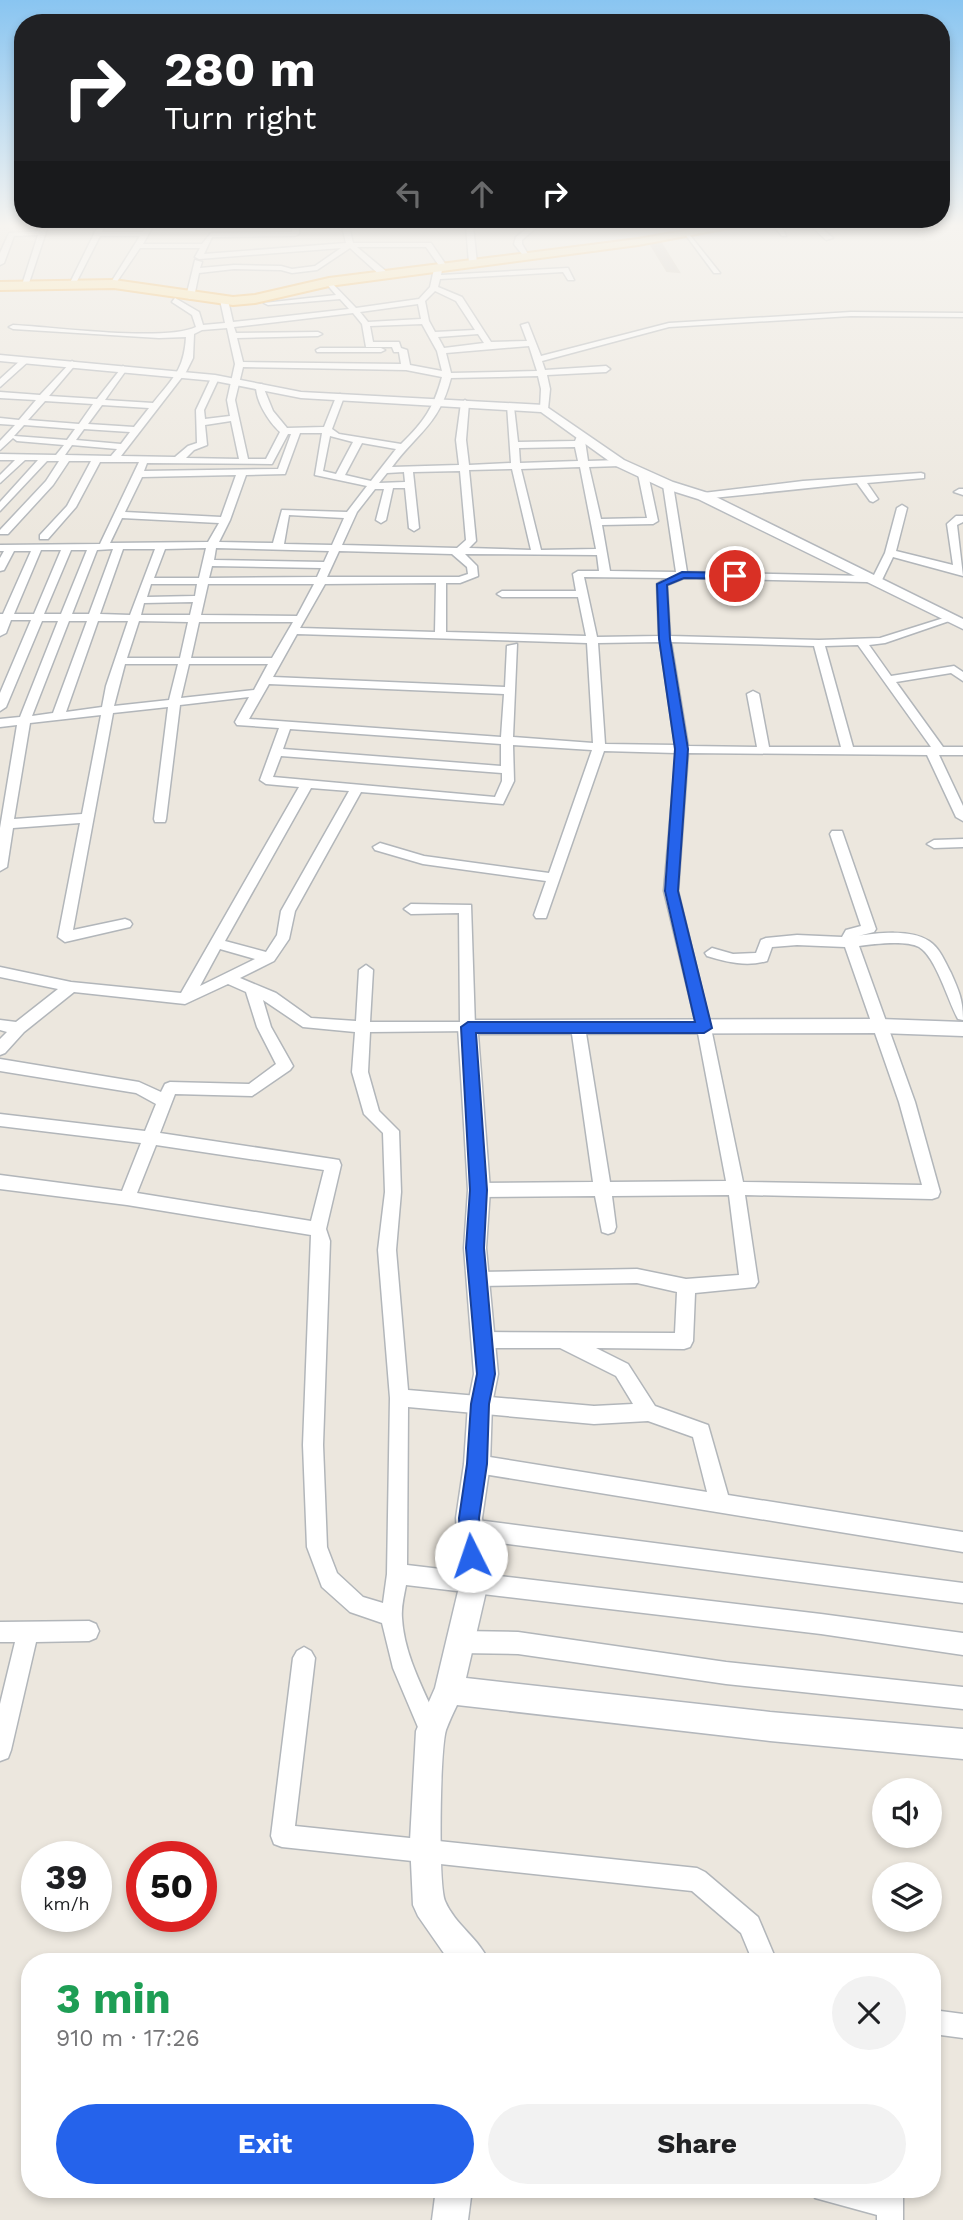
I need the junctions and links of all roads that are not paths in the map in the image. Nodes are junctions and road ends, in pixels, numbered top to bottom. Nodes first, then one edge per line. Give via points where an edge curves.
1 (55, 330) edge
2 (197, 330) edge
3 (231, 330) edge
4 (317, 330) edge
5 (367, 330) edge
6 (429, 330) edge
7 (527, 330) edge
8 (652, 330) edge
9 (479, 332) joint
10 (187, 334) junction
11 (318, 334) junction
12 (431, 335) junction
13 (232, 336) junction
14 (532, 343) junction
15 (489, 345) junction
16 (477, 347) junction
17 (397, 350) junction
18 (320, 351) junction
19 (440, 351) junction
20 (481, 356) dead end
21 (0, 358) edge
22 (26, 360) junction
23 (536, 360) junction
24 (239, 364) junction
25 (317, 364) junction
26 (72, 365) junction
27 (485, 366) dead end
28 (406, 368) junction
29 (123, 369) junction
30 (606, 369) dead end
31 (540, 373) junction
32 (181, 374) junction
33 (447, 374) junction
34 (489, 376) junction
35 (215, 378) junction
36 (234, 382) junction
37 (0, 384) edge
38 (258, 386) junction
39 (0, 395) edge
40 (340, 397) junction
41 (44, 398) junction
42 (98, 402) junction
43 (439, 402) junction
44 (465, 403) junction
45 (156, 406) junction
46 (510, 407) junction
47 (544, 409) junction
48 (234, 418) junction
49 (0, 421) edge
50 (23, 422) junction
51 (199, 424) junction
52 (81, 426) junction
53 (137, 430) junction
54 (297, 430) junction
55 (327, 430) junction
56 (285, 431) junction
57 (18, 438) dead end
58 (359, 439) junction
59 (580, 440) junction
60 (70, 442) junction
61 (513, 445) junction
62 (0, 447) edge
63 (123, 447) junction
64 (403, 447) junction
65 (0, 457) edge
66 (22, 458) junction
67 (44, 459) junction
68 (61, 460) junction
69 (96, 460) junction
70 (113, 460) junction
71 (144, 460) junction
72 (178, 460) junction
73 (244, 461) junction
74 (620, 463) junction
75 (584, 464) junction
76 (516, 466) junction
77 (466, 468) junction
78 (408, 469) junction
79 (385, 470) junction
80 (242, 473) junction
81 (139, 474) junction
82 (643, 474) junction
83 (921, 476) dead end
84 (340, 477) junction
85 (0, 480) edge
86 (860, 480) junction
87 (373, 485) junction
88 (410, 485) junction
89 (668, 485) junction
90 (389, 486) junction
91 (703, 496) junction
92 (873, 499) dead end
93 (0, 508) edge
94 (902, 508) dead end
95 (119, 515) junction
96 (351, 515) junction
97 (152, 517) junction
98 (963, 519) edge
99 (225, 520) junction
100 (381, 520) dead end
101 (597, 522) junction
102 (414, 528) dead end
103 (4, 532) dead end
104 (44, 537) dead end
105 (212, 545) junction
106 (138, 546) junction
107 (161, 546) junction
108 (278, 546) junction
109 (336, 546) junction
110 (67, 547) junction
111 (98, 547) junction
112 (119, 547) junction
113 (5, 548) edge
114 (37, 549) junction
115 (457, 551) junction
116 (602, 552) junction
117 (537, 553) junction
118 (890, 553) junction
119 (207, 563) junction
120 (328, 565) junction
121 (0, 568) edge
122 (948, 569) junction
123 (963, 573) edge
124 (605, 574) junction
125 (682, 575) junction
126 (147, 581) junction
127 (203, 581) junction
128 (441, 581) junction
129 (871, 581) junction
130 (318, 583) junction
131 (502, 594) dead end
132 (584, 594) junction
133 (199, 599) junction
134 (140, 600) junction
135 (4, 617) edge
136 (36, 617) junction
137 (63, 618) junction
138 (93, 619) junction
139 (134, 619) junction
140 (194, 619) junction
141 (300, 619) junction
142 (957, 622) edge
143 (294, 631) junction
144 (0, 633) edge
145 (440, 635) junction
146 (665, 639) junction
147 (592, 640) junction
148 (861, 642) junction
149 (819, 643) junction
150 (513, 646) dead end
151 (120, 661) junction
152 (185, 661) junction
153 (276, 661) junction
154 (963, 678) edge
155 (264, 680) junction
156 (888, 680) junction
157 (511, 691) junction
158 (256, 692) junction
159 (753, 694) dead end
160 (175, 701) junction
161 (0, 707) edge
162 (107, 710) junction
163 (58, 717) junction
164 (24, 720) junction
165 (0, 723) edge
166 (286, 724) junction
167 (508, 740) junction
168 (598, 747) junction
169 (682, 749) junction
170 (764, 751) junction
171 (963, 751) edge
172 (274, 752) junction
173 (848, 752) junction
174 (936, 753) junction
175 (509, 770) junction
176 (306, 786) junction
177 (357, 788) junction
178 (962, 817) edge
179 (88, 818) junction
180 (160, 819) dead end
181 (7, 824) junction
182 (837, 834) dead end
183 (963, 843) edge
184 (934, 844) dead end
185 (380, 847) dead end
186 (0, 867) edge
187 (555, 878) junction
188 (411, 909) dead end
189 (541, 915) dead end
190 (125, 925) dead end
191 (850, 942) junction
192 (216, 943) junction
193 (712, 953) dead end
194 (269, 958) junction
195 (366, 970) dead end
196 (0, 972) edge
197 (226, 978) junction
198 (71, 987) junction
199 (254, 990) junction
200 (184, 999) junction
201 (963, 1015) edge
202 (0, 1025) edge
203 (880, 1026) junction
204 (362, 1027) junction
205 (468, 1027) junction
206 (578, 1027) junction
207 (19, 1028) junction
208 (704, 1028) junction
209 (963, 1029) edge
210 (0, 1049) edge
211 (0, 1065) edge
212 (165, 1101) junction
213 (0, 1120) edge
214 (150, 1140) junction
215 (0, 1182) edge
216 (736, 1188) junction
217 (603, 1189) junction
218 (479, 1190) junction
219 (127, 1199) junction
220 (608, 1227) dead end
221 (318, 1229) junction
222 (478, 1279) junction
223 (686, 1286) junction
224 (483, 1340) junction
225 (562, 1340) junction
226 (399, 1398) junction
227 (480, 1404) junction
228 (648, 1412) junction
229 (477, 1464) junction
230 (720, 1502) junction
231 (469, 1529) junction
232 (963, 1542) edge
233 (397, 1574) junction
234 (474, 1583) junction
235 (963, 1593) edge
236 (391, 1616) junction
237 (89, 1631) dead end
238 (0, 1632) edge
239 (28, 1632) junction
240 (458, 1642) junction
241 (963, 1644) edge
242 (304, 1658) dead end
243 (449, 1690) junction
244 (963, 1698) edge
245 (431, 1731) junction
246 (963, 1744) edge
247 (0, 1750) edge
248 (428, 1851) junction
249 (464, 1953) edge
250 (761, 1953) edge
251 (941, 2023) edge
252 (963, 2026) edge
253 (453, 2198) edge
254 (861, 2198) edge
255 (890, 2205) edge
256 (450, 2220) edge

1 - 10 street
2 - 10 street
3 - 13 street
4 - 11 street
5 - 17 street via 369,345 396,344
6 - 12 street
7 - 14 street
8 - 23 street
9 - 12 street
9 - 15 street
10 - 32 street via 189,358
11 - 13 street
11 - 18 street
12 - 19 street
13 - 24 street
14 - 15 street
14 - 23 street
15 - 16 street
16 - 19 street
16 - 20 street
17 - 18 street
17 - 28 street via 403,350
18 - 25 street
19 - 33 street
21 - 22 main road
22 - 26 main road
22 - 37 street
23 - 31 street
24 - 25 street
24 - 36 street
25 - 28 street
26 - 29 main road
26 - 41 street
27 - 34 street
28 - 33 street
29 - 32 main road
29 - 42 street
30 - 31 street
31 - 34 street
31 - 47 street via 547,381
32 - 35 main road
32 - 45 street
33 - 34 street
33 - 43 street
35 - 36 main road
35 - 51 street via 200,410
36 - 38 main road
36 - 48 street via 230,400
38 - 40 main road
38 - 56 street via 279,429
39 - 41 street
40 - 43 main road
40 - 55 street
41 - 42 street
41 - 50 street
42 - 45 street
42 - 52 street
43 - 44 main road
43 - 64 street via 426,425
44 - 46 main road
44 - 77 street via 461,440
45 - 53 street
46 - 47 main road
46 - 61 street
47 - 59 main road
48 - 51 street
48 - 73 street
49 - 50 street
50 - 52 street
50 - 62 street
51 - 72 street via 202,445
52 - 53 street
52 - 60 street
53 - 63 street
54 - 55 street
54 - 56 street
54 - 80 street via 282,472
55 - 58 street
55 - 84 street via 317,473
56 - 73 street via 269,462
57 - 60 street
58 - 64 street
58 - 84 street
59 - 61 street
59 - 74 main road
59 - 75 street
60 - 63 street
60 - 68 street
61 - 76 street
63 - 70 street
64 - 79 street
65 - 66 street
66 - 67 street
66 - 85 street
67 - 68 street
67 - 93 street
68 - 69 street
68 - 103 street via 50,483
69 - 70 street
69 - 104 street via 71,508
70 - 71 street
71 - 72 street
71 - 81 street
72 - 73 street
74 - 75 street
74 - 82 main road
75 - 76 street
75 - 101 street
76 - 77 street
76 - 117 street
77 - 78 street
77 - 115 street via 471,541
78 - 79 street
78 - 88 street
79 - 87 street
80 - 81 street
80 - 99 street
81 - 95 street
82 - 89 main road
82 - 101 street via 653,521
83 - 86 street
84 - 87 street
86 - 91 street
86 - 92 street
87 - 90 street
87 - 96 street
88 - 90 street
88 - 102 street
89 - 91 main road
89 - 125 street
90 - 100 street
91 - 129 main road
94 - 118 street
95 - 97 street
95 - 111 street
96 - 108 street via 285,512
96 - 109 street
97 - 99 street
97 - 106 street
98 - 122 street via 952,524 958,567
99 - 105 street
101 - 116 street
105 - 107 street
105 - 108 street
105 - 119 street
106 - 107 street
106 - 112 street
107 - 126 street
108 - 109 street
109 - 115 street
109 - 120 street
110 - 111 street
110 - 114 street
110 - 136 street
111 - 112 street
111 - 137 street
112 - 138 street
113 - 114 street
113 - 121 street
114 - 135 street
115 - 117 street
115 - 128 street via 472,566 473,576
116 - 117 street
116 - 124 street
118 - 122 street
118 - 129 street
119 - 120 street
119 - 127 street
120 - 130 street
122 - 123 street
124 - 125 street
124 - 132 street via 578,574
125 - 129 street
125 - 146 street via 662,584
126 - 127 street
126 - 134 street
127 - 130 street
127 - 133 street
128 - 130 street
128 - 145 street
129 - 142 main road
130 - 141 street
131 - 132 street
132 - 147 street
133 - 134 street
133 - 140 street
134 - 139 street
135 - 136 street
135 - 144 street
136 - 137 street
136 - 161 street
137 - 138 street
137 - 164 street
138 - 139 street
138 - 163 street
139 - 140 street
139 - 151 street
140 - 141 street
140 - 152 street
141 - 143 street
142 - 148 street
143 - 145 street
143 - 153 street
145 - 147 street
146 - 147 street
146 - 149 street
146 - 169 street
147 - 168 street
148 - 149 street
148 - 156 street
149 - 173 street
150 - 157 street
151 - 152 street
151 - 162 street
152 - 153 street
152 - 160 street
153 - 155 street
154 - 156 street via 954,669
155 - 157 street
155 - 158 street
156 - 174 street
157 - 167 street
158 - 160 street
158 - 166 street via 241,722
159 - 170 street
160 - 162 street
160 - 180 street
162 - 163 street
162 - 179 street
163 - 164 street
164 - 165 street
164 - 181 street
166 - 167 street
166 - 172 street
167 - 168 street
167 - 175 street
168 - 169 street
168 - 187 street
169 - 170 street
169 - 208 street via 671,891
170 - 173 street
171 - 174 street
172 - 175 street
172 - 176 street via 266,780
173 - 174 street
174 - 178 street
175 - 177 street via 499,800
176 - 177 street
176 - 192 street
177 - 194 street via 288,911 284,936
179 - 181 street
179 - 190 street via 65,937
181 - 186 street
182 - 191 street via 869,929 851,933
183 - 184 street
185 - 187 street via 423,860
187 - 189 street
188 - 205 street via 466,908
191 - 193 street via 765,943 762,958 733,959
191 - 201 street via 900,938 925,944 935,955
191 - 203 street
192 - 194 street
192 - 200 street
194 - 197 street
195 - 204 street
196 - 198 street
197 - 199 street
197 - 200 street
198 - 200 street
198 - 207 street
199 - 204 street via 308,1023
199 - 212 street via 264,1027 285,1066 252,1090 170,1088
202 - 207 street
203 - 208 main road
203 - 209 main road
203 - 216 street via 932,1192
204 - 205 street
204 - 226 street via 360,1072 372,1114 391,1131 393,1192 387,1250
205 - 206 main road
205 - 218 main road
206 - 208 main road
206 - 217 street
207 - 210 street
208 - 216 street
211 - 212 street via 139,1088
212 - 214 street
213 - 214 street via 72,1126
214 - 219 street
214 - 221 street via 333,1165
215 - 219 street
216 - 217 street
216 - 223 street via 750,1282
217 - 218 street
217 - 220 street
218 - 222 main road
219 - 221 street
221 - 236 street via 313,1445 317,1547 330,1580 357,1605
222 - 223 street via 638,1276
222 - 224 main road
223 - 225 street via 684,1341
224 - 225 street
224 - 227 main road via 486,1374
225 - 228 street via 622,1370
226 - 227 street
226 - 233 street
227 - 228 street via 594,1415
227 - 229 main road
228 - 230 street via 701,1431
229 - 230 street
229 - 231 main road
230 - 232 street
231 - 234 main road
231 - 235 street
233 - 234 street
233 - 236 street
234 - 240 main road
234 - 241 street
236 - 245 street via 404,1668
237 - 239 street
238 - 239 street
239 - 247 street
240 - 243 main road
240 - 244 street via 519,1643
242 - 248 street via 282,1836
243 - 245 main road
243 - 246 main road via 736,1725
245 - 248 main road
248 - 249 main road via 429,1905
248 - 250 street via 697,1880 750,1925
251 - 252 street
253 - 256 main road
254 - 255 street

